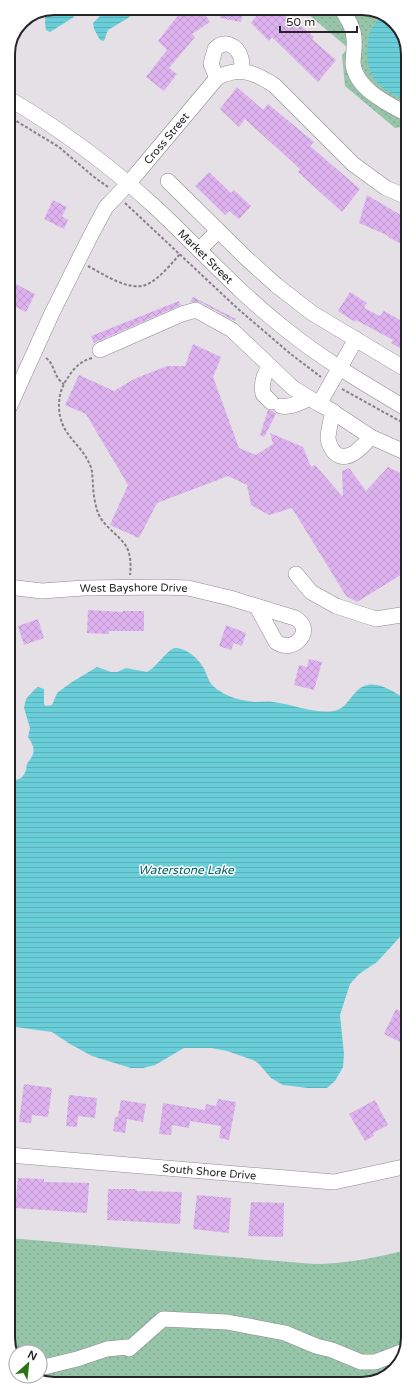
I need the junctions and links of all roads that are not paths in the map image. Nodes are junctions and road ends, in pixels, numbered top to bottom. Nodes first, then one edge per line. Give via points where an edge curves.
1 (345, 15) edge
2 (242, 71) junction
3 (216, 78) junction
4 (15, 103) edge
5 (401, 111) edge
6 (168, 181) dead end
7 (128, 184) junction
8 (401, 194) edge
9 (218, 231) junction
10 (199, 250) junction
11 (356, 339) junction
12 (100, 350) road end
13 (401, 366) edge
14 (270, 367) junction
15 (340, 368) junction
16 (15, 394) edge
17 (314, 401) junction
18 (401, 405) edge
19 (333, 411) junction
20 (371, 437) junction
21 (401, 450) edge
22 (296, 574) dead end
23 (15, 588) edge
24 (257, 607) dead end
25 (401, 615) edge
26 (15, 1155) edge
27 (401, 1168) edge
28 (398, 1353) edge
29 (48, 1366) edge

1 - 5 street via 352,26 353,65 359,79 369,91
2 - 3 street via 226,73
2 - 3 street via 241,57 235,46 223,44 215,49 211,64
2 - 8 street via 259,75 274,85 354,164 386,188
3 - 7 street, Cross Street
4 - 7 street, Market Street via 77,143
6 - 9 street
7 - 10 street, Market Street
7 - 16 street, Cross Street via 106,207 78,260
9 - 10 street
9 - 11 street via 300,304
10 - 15 street, Market Street via 284,328
11 - 13 street
11 - 15 street
12 - 14 street via 196,310 232,330
14 - 17 street via 293,388
14 - 17 street via 261,385 263,394 276,404 286,407
15 - 17 street
15 - 18 street, Market Street
17 - 19 street
19 - 20 street
19 - 20 street via 328,440 336,454 352,454
20 - 21 street
22 - 25 street via 311,592 336,606 376,619
23 - 24 street, West Bayshore Drive via 42,590 188,588
26 - 27 street, South Shore Drive via 334,1182
28 - 29 street via 375,1362 361,1362 285,1333 227,1322 163,1319 129,1349 127,1347 107,1350

